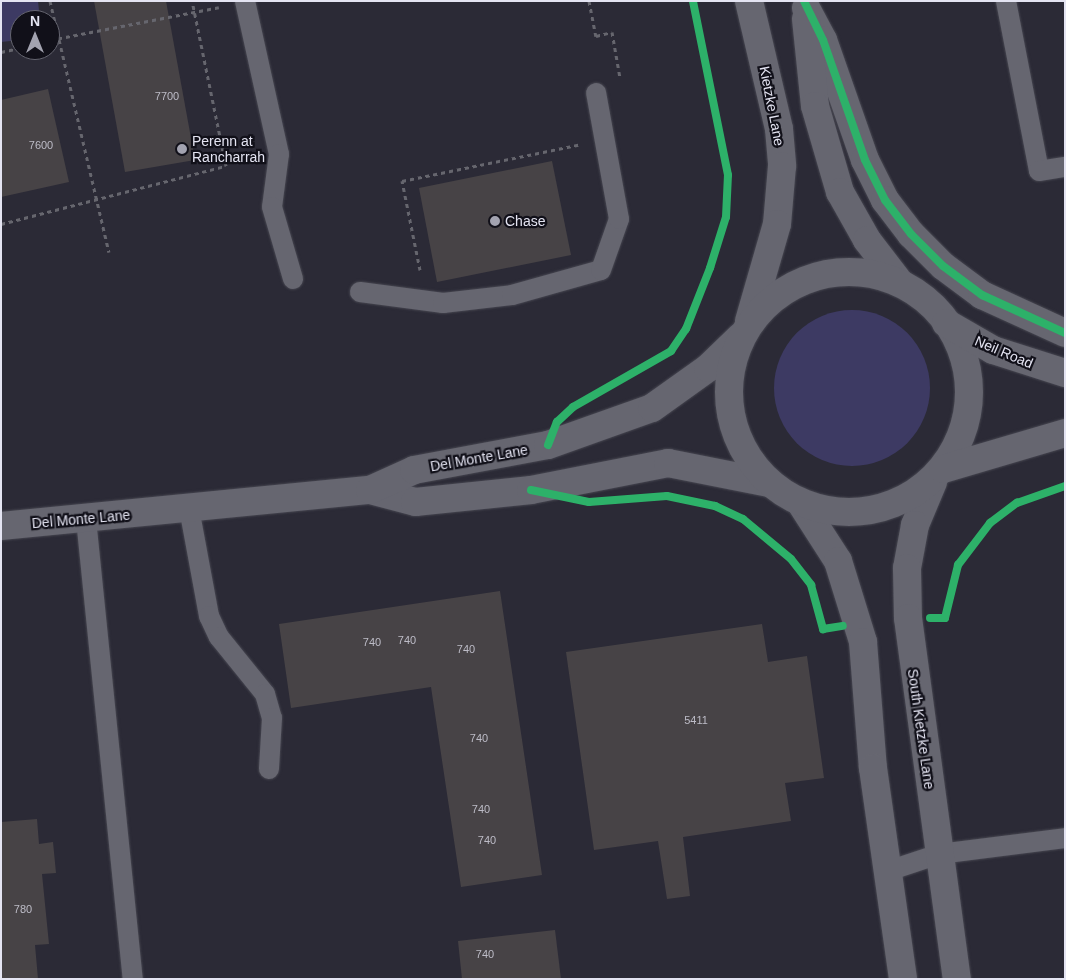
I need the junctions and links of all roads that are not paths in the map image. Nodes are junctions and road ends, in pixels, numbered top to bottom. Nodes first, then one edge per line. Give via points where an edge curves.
1 (245, 1) edge
2 (748, 1) edge
3 (1006, 1) edge
4 (805, 5) edge
5 (596, 93) dead end
6 (1065, 167) edge
7 (293, 279) dead end
8 (900, 283) junction
9 (360, 292) dead end
10 (946, 323) junction
11 (743, 333) junction
12 (1065, 333) edge
13 (1065, 373) edge
14 (1065, 433) edge
15 (938, 475) junction
16 (769, 483) junction
17 (370, 490) junction
18 (800, 502) junction
19 (188, 508) junction
20 (86, 519) junction
21 (1, 526) edge
22 (269, 769) dead end
23 (1065, 838) edge
24 (939, 854) junction
25 (888, 871) junction
26 (133, 979) edge
27 (903, 979) edge
28 (956, 979) edge

1 - 7 lane via 279,154 272,208
2 - 11 street, Kietzke Lane via 779,129 782,193
3 - 6 lane via 1039,171
4 - 8 street via 816,106 840,192 867,240
4 - 12 street via 824,40 864,161 885,200 943,266 990,299
5 - 9 lane via 619,219 601,270 512,295 443,303
8 - 10 street, South Kietzke Lane via 932,304
8 - 11 street via 862,272 822,274 786,288 760,310
10 - 13 street, Neil Road via 993,350
10 - 15 street, South Kietzke Lane via 956,336 968,375 967,418
11 - 16 street, Kietzke Lane via 728,379 731,420 743,451
11 - 17 street, Del Monte Lane via 677,390 624,421 540,447 414,470
14 - 15 street
15 - 18 street via 874,510 837,512
15 - 24 street, South Kietzke Lane via 915,525 907,568 914,678
16 - 17 street, Del Monte Lane via 668,463 531,490 415,502
16 - 18 street
17 - 19 street, Del Monte Lane
18 - 25 street via 838,562 863,642 868,720
19 - 20 street, Del Monte Lane
19 - 22 lane via 209,616 219,637 264,694 272,718
20 - 21 street, Del Monte Lane
20 - 26 lane
23 - 24 lane
24 - 25 lane
24 - 28 street, South Kietzke Lane
25 - 27 street

